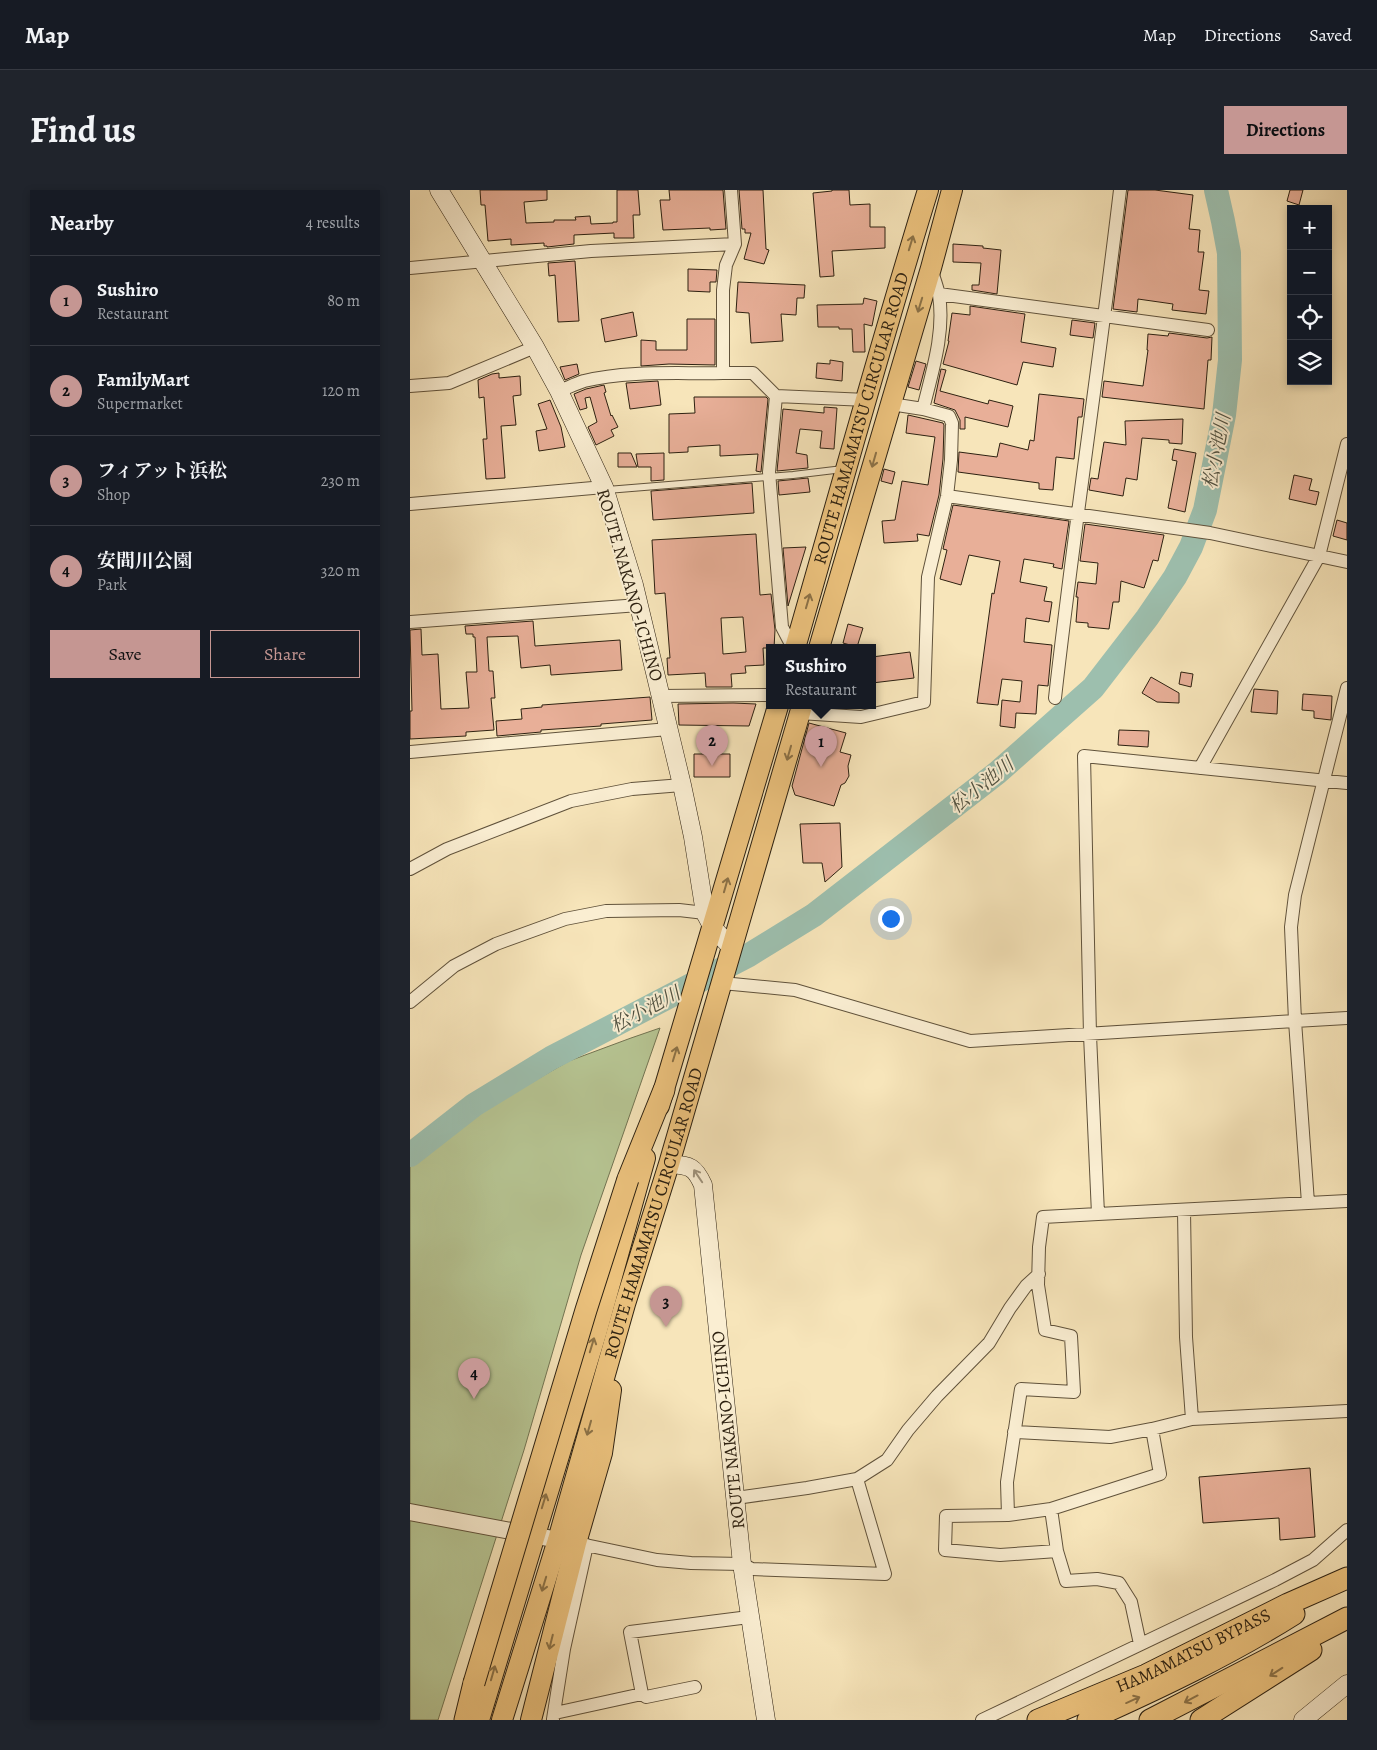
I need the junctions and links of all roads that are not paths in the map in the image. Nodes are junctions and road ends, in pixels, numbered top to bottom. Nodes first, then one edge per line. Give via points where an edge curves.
1 (439, 190) edge
2 (730, 190) edge
3 (928, 190) edge
4 (952, 190) edge
5 (1120, 190) edge
6 (735, 244) junction
7 (483, 260) junction
8 (410, 268) edge
9 (931, 268) junction
10 (939, 294) junction
11 (1104, 316) junction
12 (1208, 330) dead end
13 (535, 347) junction
14 (724, 373) junction
15 (410, 386) edge
16 (559, 392) junction
17 (776, 396) junction
18 (867, 400) junction
19 (891, 404) junction
20 (923, 409) junction
21 (1347, 444) edge
22 (847, 468) junction
23 (769, 477) junction
24 (604, 489) junction
25 (947, 496) junction
26 (410, 504) edge
27 (1079, 514) junction
28 (1319, 556) junction
29 (1347, 562) edge
30 (639, 605) junction
31 (410, 622) edge
32 (792, 644) edge
33 (795, 644) edge
34 (820, 644) edge
35 (1347, 688) edge
36 (766, 695) edge
37 (660, 696) junction
38 (1055, 698) dead end
39 (777, 709) edge
40 (801, 710) edge
41 (668, 729) junction
42 (410, 752) edge
43 (1200, 768) junction
44 (1325, 781) junction
45 (1347, 783) edge
46 (682, 785) junction
47 (410, 868) edge
48 (709, 920) junction
49 (732, 948) junction
50 (722, 981) junction
51 (410, 1002) edge
52 (1347, 1018) edge
53 (1295, 1021) junction
54 (1090, 1035) junction
55 (664, 1090) junction
56 (669, 1164) junction
57 (1347, 1200) edge
58 (1308, 1203) junction
59 (1184, 1211) junction
60 (1098, 1214) junction
61 (1039, 1274) junction
62 (1347, 1411) edge
63 (1192, 1419) junction
64 (1152, 1429) junction
65 (1014, 1432) junction
66 (857, 1479) junction
67 (736, 1498) junction
68 (1051, 1509) junction
69 (410, 1512) edge
70 (1008, 1515) junction
71 (1347, 1530) edge
72 (534, 1534) junction
73 (574, 1543) junction
74 (1058, 1551) junction
75 (742, 1564) junction
76 (1347, 1579) edge
77 (749, 1617) junction
78 (1347, 1618) edge
79 (1347, 1627) edge
80 (1140, 1644) junction
81 (1347, 1684) edge
82 (695, 1687) dead end
83 (642, 1694) junction
84 (554, 1716) edge
85 (532, 1717) edge
86 (465, 1720) edge
87 (479, 1720) edge
88 (502, 1720) edge
89 (766, 1720) edge
90 (982, 1720) edge
91 (1038, 1720) edge
92 (1088, 1720) edge
93 (1150, 1720) edge
94 (1201, 1720) edge
95 (1303, 1720) edge

1 - 7 main road, ROUTE NAKANO-ICHINO
2 - 6 street
18 -> 3 main road, ROUTE HAMAMATSU CIRCULAR ROAD
4 - 9 main road, ROUTE HAMAMATSU CIRCULAR ROAD
5 - 11 street
6 - 7 street
6 - 14 street via 726,265 723,290
7 - 8 street
7 - 13 main road, ROUTE NAKANO-ICHINO
9 - 10 street
9 -> 19 main road, ROUTE HAMAMATSU CIRCULAR ROAD
10 - 11 street
10 - 20 street via 937,354
11 - 12 street
11 - 27 street
13 - 15 street via 449,383
13 - 16 main road, ROUTE NAKANO-ICHINO
14 - 16 street via 606,377 582,382
14 - 17 street via 753,373
16 - 24 main road, ROUTE NAKANO-ICHINO
17 - 18 street
17 - 23 street
18 - 22 main road, ROUTE HAMAMATSU CIRCULAR ROAD
19 - 20 street
19 -> 34 main road, ROUTE HAMAMATSU CIRCULAR ROAD
20 - 25 street via 949,416 952,423
21 - 28 street
22 - 23 lane
33 -> 22 main road, ROUTE HAMAMATSU CIRCULAR ROAD
23 - 24 lane
23 - 32 street via 782,627
24 - 26 street
24 - 30 main road, ROUTE NAKANO-ICHINO
25 - 27 street
25 - 40 street via 928,576 924,702 861,717
27 - 28 street via 1210,533
27 - 38 street
28 - 29 street
28 - 43 street
30 - 31 street
30 - 37 main road, ROUTE NAKANO-ICHINO
35 - 44 street
36 - 37 street
37 - 41 main road, ROUTE NAKANO-ICHINO
48 -> 39 main road, ROUTE HAMAMATSU CIRCULAR ROAD
40 -> 49 main road, ROUTE HAMAMATSU CIRCULAR ROAD
41 - 42 street
41 - 46 main road, ROUTE NAKANO-ICHINO
43 - 44 street
43 - 54 street via 1084,756
44 - 45 street
44 - 53 street via 1295,895 1291,927
46 - 47 street via 632,789 571,800 446,849
46 - 48 main road, ROUTE NAKANO-ICHINO
48 - 49 main road
48 - 51 street via 679,910 606,911 565,919 496,944 454,966
55 -> 48 main road, ROUTE HAMAMATSU CIRCULAR ROAD via 702,965
49 - 50 main road, ROUTE HAMAMATSU CIRCULAR ROAD
50 - 54 street via 795,990 970,1041
50 - 56 main road, ROUTE HAMAMATSU CIRCULAR ROAD
52 - 53 street
53 - 54 street
53 - 58 street
54 - 60 street
72 -> 55 main road, ROUTE HAMAMATSU CIRCULAR ROAD via 597,1330
55 - 86 highway, bridge via 628,1179 547,1438
67 -> 56 main road, ROUTE NAKANO-ICHINO via 704,1184 690,1166
56 -> 73 main road, ROUTE HAMAMATSU CIRCULAR ROAD via 625,1304 602,1453
57 - 58 street
58 - 59 street
59 - 60 street
59 - 63 street via 1186,1337
60 - 61 street via 1043,1216
61 - 65 street via 1045,1330 1071,1336 1074,1392 1021,1389
61 - 66 street via 1010,1308 990,1343 937,1396 887,1460
62 - 63 street
63 - 64 street
64 - 65 street via 1110,1437
64 - 68 street via 1160,1474
65 - 70 street via 1007,1482
66 - 67 street
66 - 75 street via 886,1574 752,1569
67 - 75 main road, ROUTE NAKANO-ICHINO
68 - 70 street
68 - 74 street
69 - 72 street
70 - 74 street via 946,1516 945,1550 1000,1555
71 - 80 street via 1313,1560
72 - 73 street
87 -> 72 main road, ROUTE HAMAMATSU CIRCULAR ROAD
73 - 75 street via 657,1560
73 - 84 street
73 -> 85 main road
73 -> 88 main road
74 - 80 street via 1066,1581 1097,1579 1119,1583 1131,1602
75 - 77 main road, ROUTE NAKANO-ICHINO
76 - 91 highway, HAMAMATSU BYPASS via 1288,1604 1146,1675
92 -> 76 highway via 1155,1690 1266,1632
77 - 83 street via 630,1632
77 - 89 main road, ROUTE NAKANO-ICHINO
78 -> 93 highway
79 -> 94 highway
80 - 90 street
81 - 95 main road
82 - 83 street via 646,1697
83 - 84 street

